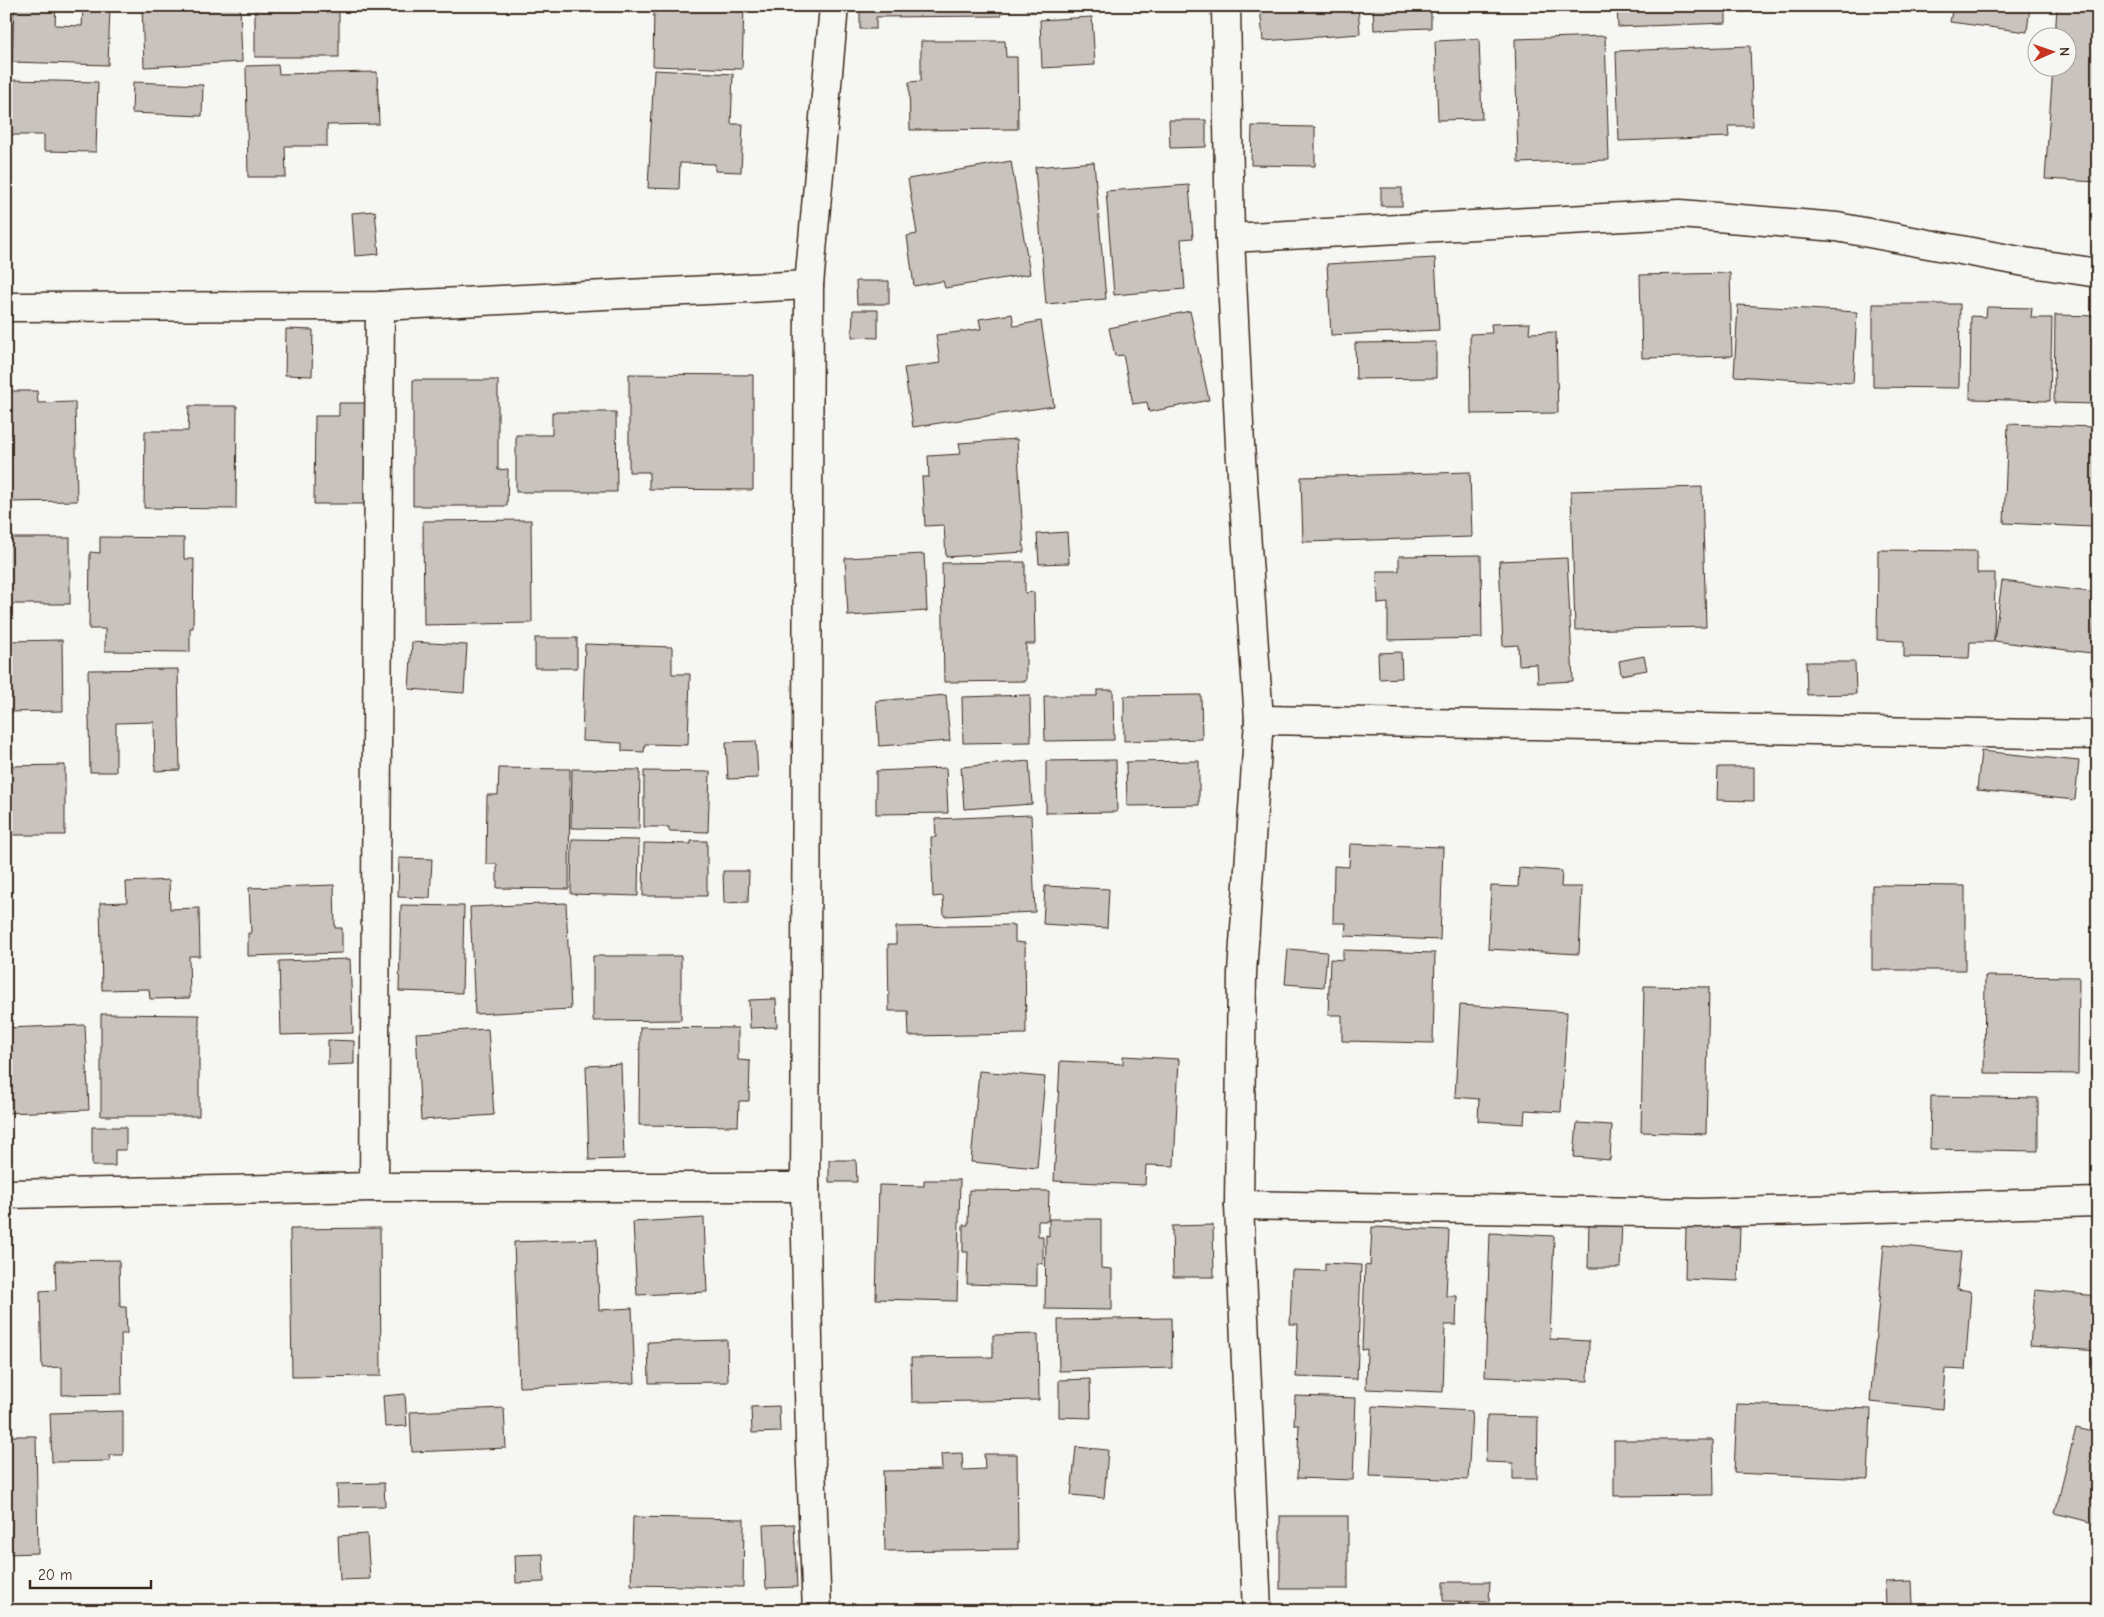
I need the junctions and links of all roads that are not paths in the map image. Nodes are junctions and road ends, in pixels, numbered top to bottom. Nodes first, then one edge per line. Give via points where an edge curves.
1 (834, 6) edge
2 (1226, 6) edge
3 (1230, 238) junction
4 (2098, 273) edge
5 (809, 285) junction
6 (380, 306) junction
7 (6, 307) edge
8 (1259, 720) junction
9 (2098, 736) edge
10 (805, 1187) junction
11 (374, 1188) junction
12 (6, 1194) edge
13 (2098, 1202) edge
14 (1239, 1205) junction
15 (817, 1611) edge
16 (1257, 1611) edge

1 - 5 street
2 - 3 street
3 - 4 street via 1680,214 1837,227
3 - 8 street
5 - 6 street
5 - 10 street
6 - 7 street
6 - 11 street
8 - 9 street
8 - 14 street via 1242,973
10 - 11 street
10 - 15 street
11 - 12 street
13 - 14 street via 1698,1213
14 - 16 street

